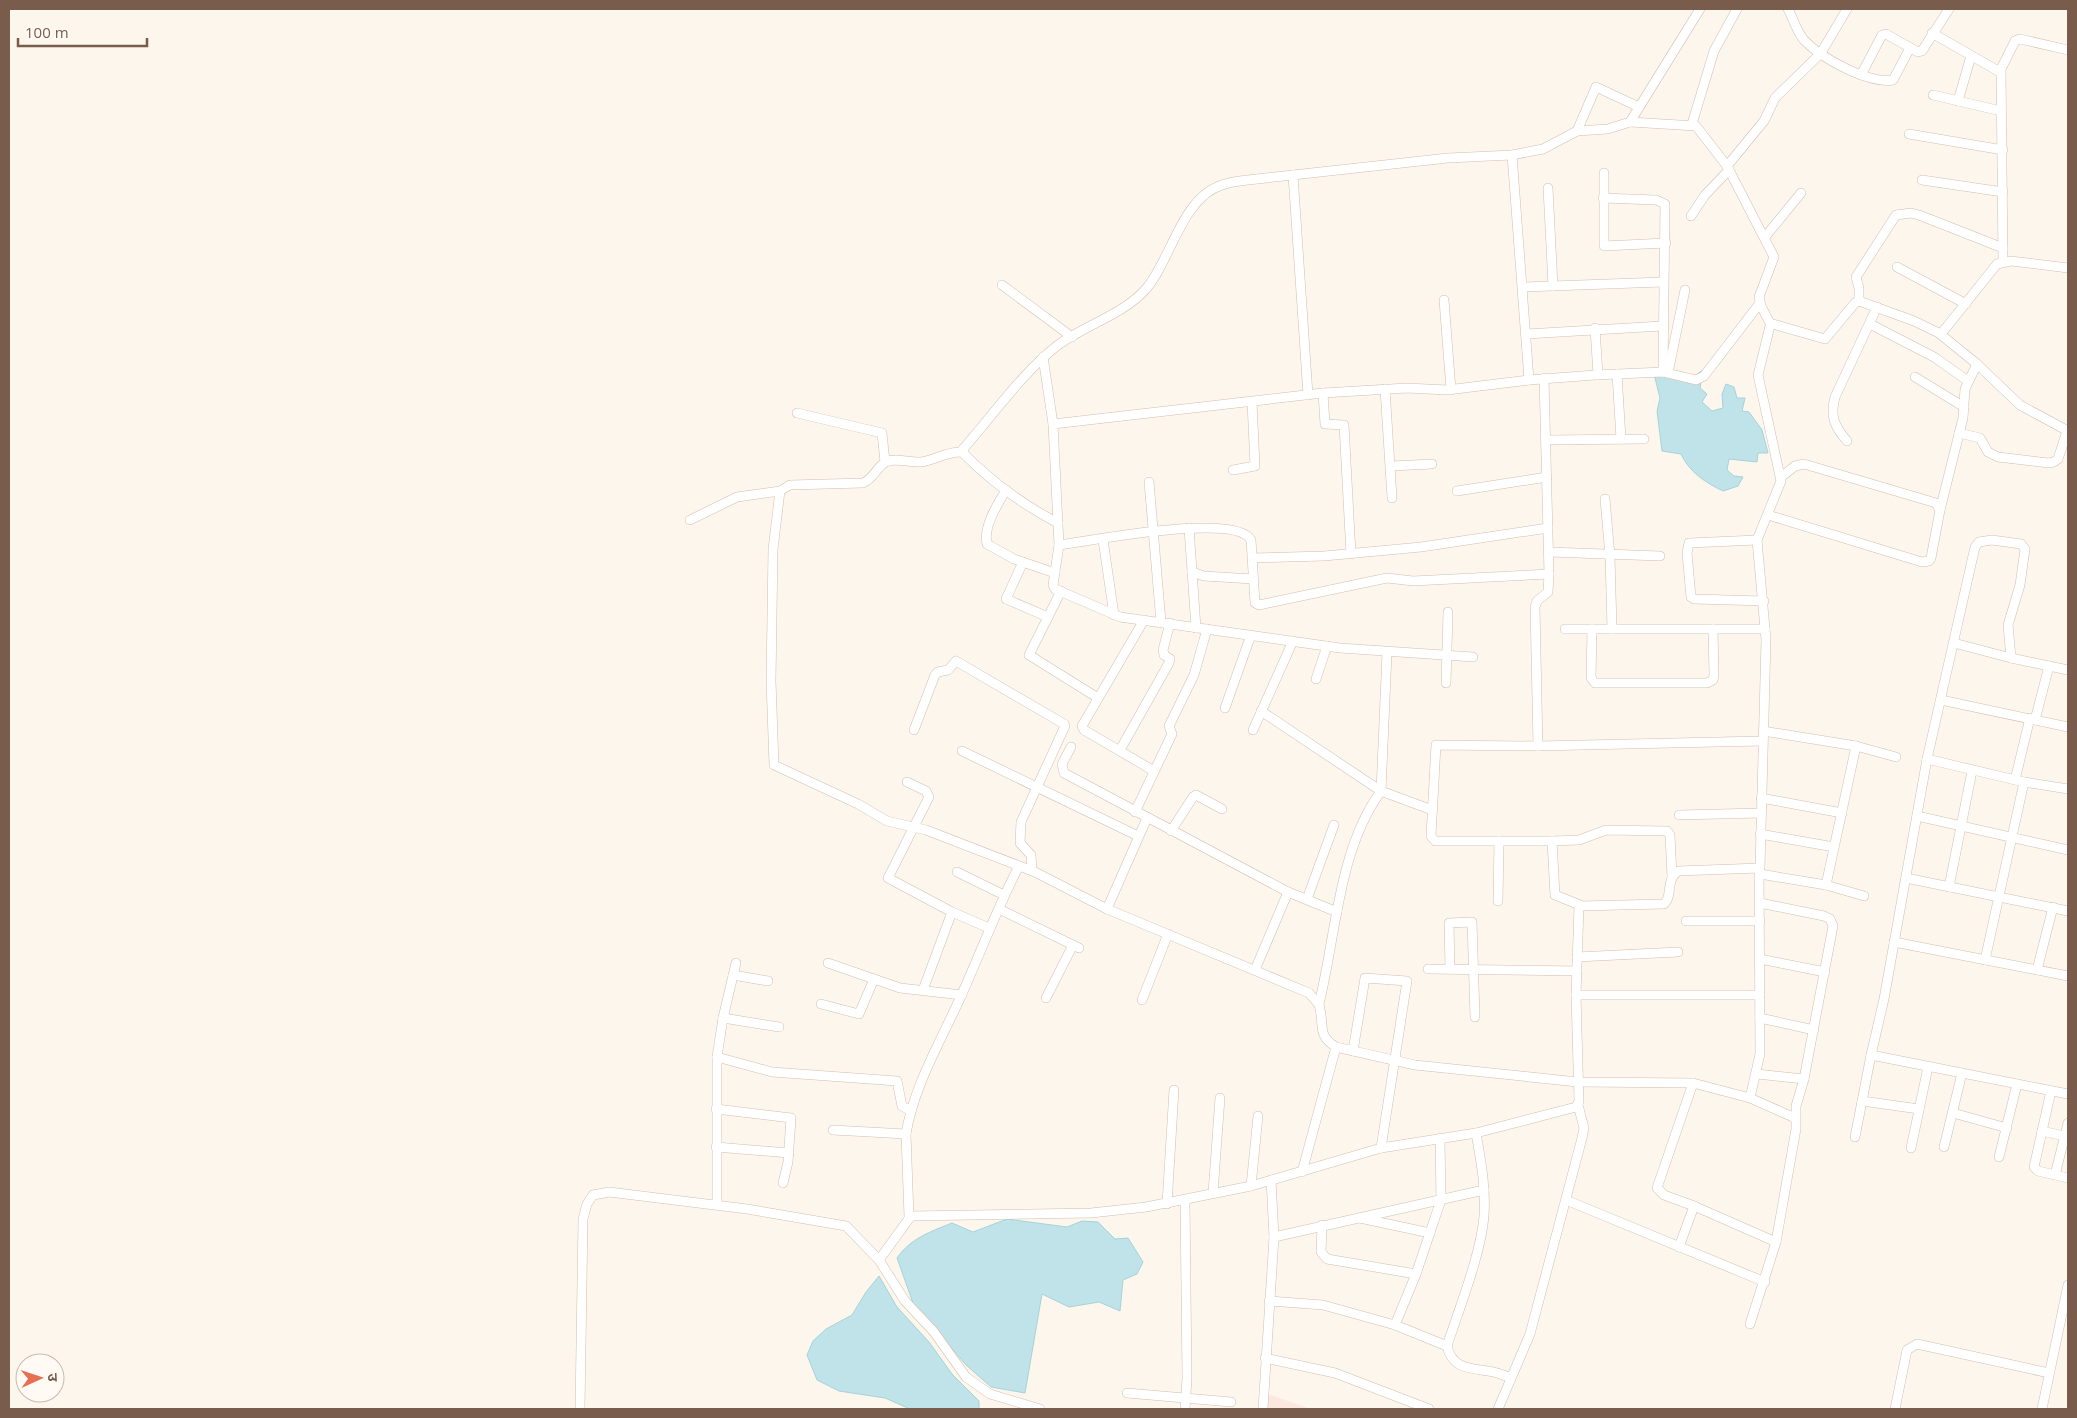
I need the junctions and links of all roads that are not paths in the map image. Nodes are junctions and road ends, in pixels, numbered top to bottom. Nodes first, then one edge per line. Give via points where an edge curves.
1 (1700, 9) edge
2 (1737, 9) edge
3 (1788, 9) edge
4 (1847, 9) edge
5 (1949, 9) edge
6 (1932, 32) junction
7 (1910, 48) junction
8 (2068, 50) edge
9 (1821, 53) junction
10 (1971, 56) junction
11 (2000, 72) junction
12 (1861, 75) junction
13 (1933, 95) dead end
14 (1958, 101) junction
15 (1639, 107) junction
16 (2001, 111) junction
17 (1630, 122) junction
18 (1692, 124) junction
19 (1577, 131) junction
20 (1909, 134) dead end
21 (2003, 150) junction
22 (1512, 155) junction
23 (1728, 168) junction
24 (1604, 173) dead end
25 (1293, 175) junction
26 (1922, 180) dead end
27 (1548, 188) dead end
28 (2003, 192) junction
29 (1801, 193) dead end
30 (1604, 198) junction
31 (1691, 216) dead end
32 (1765, 237) junction
33 (1666, 243) junction
34 (2003, 248) junction
35 (2003, 262) junction
36 (1897, 266) dead end
37 (2068, 268) edge
38 (1663, 282) junction
39 (1002, 284) dead end
40 (1553, 286) junction
41 (1523, 287) junction
42 (1685, 290) dead end
43 (1444, 300) dead end
44 (1859, 301) junction
45 (1760, 303) junction
46 (1966, 304) junction
47 (1877, 307) junction
48 (1870, 324) junction
49 (1771, 325) junction
50 (1662, 326) junction
51 (1595, 328) junction
52 (1526, 334) junction
53 (1940, 334) junction
54 (1072, 337) junction
55 (1044, 357) junction
56 (1977, 364) junction
57 (1666, 372) junction
58 (1617, 374) junction
59 (1598, 375) junction
60 (1915, 377) dead end
61 (1544, 378) junction
62 (1529, 380) junction
63 (1968, 381) junction
64 (1385, 389) junction
65 (1450, 390) junction
66 (1323, 393) junction
67 (1308, 395) junction
68 (1252, 402) junction
69 (1964, 407) junction
70 (797, 413) dead end
71 (1053, 424) junction
72 (2068, 431) edge
73 (1959, 433) junction
74 (1621, 439) junction
75 (1644, 439) dead end
76 (1546, 440) junction
77 (1847, 440) dead end
78 (963, 452) junction
79 (885, 462) junction
80 (1432, 464) dead end
81 (1392, 466) junction
82 (1233, 470) dead end
83 (1547, 477) junction
84 (1781, 477) junction
85 (1149, 482) dead end
86 (1006, 490) junction
87 (780, 491) junction
88 (1457, 491) dead end
89 (1392, 498) dead end
90 (1605, 499) dead end
91 (1940, 510) junction
92 (1768, 515) junction
93 (690, 520) dead end
94 (1058, 523) junction
95 (1189, 528) junction
96 (1548, 528) junction
97 (1152, 533) junction
98 (1103, 540) junction
99 (1757, 540) junction
100 (1059, 546) junction
101 (1549, 552) junction
102 (1351, 554) junction
103 (1610, 556) junction
104 (1660, 556) dead end
105 (1253, 558) junction
106 (1023, 562) junction
107 (1192, 572) junction
108 (1055, 573) junction
109 (1549, 574) junction
110 (1253, 579) junction
111 (1061, 591) junction
112 (1764, 600) junction
113 (1448, 612) dead end
114 (1114, 615) junction
115 (1048, 617) junction
116 (1144, 620) junction
117 (1166, 622) junction
118 (1196, 628) junction
119 (1207, 629) junction
120 (1565, 629) dead end
121 (1592, 629) junction
122 (1612, 629) junction
123 (1713, 629) junction
124 (1765, 630) junction
125 (1251, 635) junction
126 (1293, 641) junction
127 (1954, 643) junction
128 (1327, 646) junction
129 (1387, 653) junction
130 (1446, 656) junction
131 (1473, 657) dead end
132 (2011, 658) junction
133 (2049, 666) junction
134 (2068, 670) edge
135 (1316, 679) dead end
136 (1446, 683) dead end
137 (1098, 698) junction
138 (1941, 700) junction
139 (1225, 708) dead end
140 (1262, 711) junction
141 (2032, 719) junction
142 (2068, 727) edge
143 (914, 730) dead end
144 (1253, 730) dead end
145 (1763, 731) junction
146 (1762, 741) junction
147 (1538, 746) junction
148 (1856, 746) junction
149 (1071, 747) dead end
150 (1120, 750) junction
151 (962, 751) dead end
152 (1896, 757) dead end
153 (1927, 760) junction
154 (1154, 770) junction
155 (1972, 771) junction
156 (2068, 778) edge
157 (2020, 781) junction
158 (907, 782) dead end
159 (1037, 786) junction
160 (2067, 789) edge
161 (1381, 791) junction
162 (1761, 798) junction
163 (1222, 809) dead end
164 (1432, 810) junction
165 (1135, 812) junction
166 (1760, 813) junction
167 (1842, 813) junction
168 (1679, 815) dead end
169 (1917, 816) junction
170 (1147, 818) junction
171 (1334, 825) dead end
172 (1961, 826) junction
173 (915, 828) junction
174 (1171, 831) junction
175 (1760, 834) junction
176 (1138, 836) junction
177 (2013, 838) junction
178 (1500, 841) junction
179 (1552, 841) junction
180 (1834, 847) junction
181 (2068, 850) edge
182 (1020, 866) junction
183 (1032, 871) junction
184 (1760, 871) junction
185 (957, 872) dead end
186 (1672, 877) junction
187 (1906, 878) junction
188 (1826, 885) junction
189 (1949, 887) junction
190 (1288, 892) junction
191 (1004, 895) junction
192 (1864, 896) dead end
193 (2000, 897) junction
194 (1307, 899) junction
195 (1498, 901) dead end
196 (1760, 903) junction
197 (1580, 905) junction
198 (2053, 907) junction
199 (998, 909) junction
200 (1107, 909) junction
201 (2068, 910) edge
202 (952, 912) junction
203 (1337, 912) junction
204 (1760, 920) junction
205 (1686, 921) dead end
206 (989, 928) junction
207 (1168, 934) junction
208 (1894, 942) junction
209 (1678, 952) dead end
210 (1578, 957) junction
211 (1760, 959) junction
212 (1985, 960) junction
213 (736, 963) dead end
214 (828, 963) dead end
215 (1428, 969) dead end
216 (1450, 969) junction
217 (1474, 969) junction
218 (1255, 970) junction
219 (2037, 970) junction
220 (1577, 971) junction
221 (1825, 972) junction
222 (733, 974) junction
223 (2068, 976) edge
224 (874, 978) junction
225 (768, 981) dead end
226 (923, 990) junction
227 (962, 995) junction
228 (1576, 995) junction
229 (1760, 995) junction
230 (1046, 998) dead end
231 (1142, 1000) dead end
232 (821, 1004) dead end
233 (1319, 1004) junction
234 (1475, 1017) dead end
235 (723, 1018) junction
236 (1760, 1018) junction
237 (779, 1027) dead end
238 (1814, 1030) junction
239 (1336, 1047) junction
240 (1353, 1051) junction
241 (1871, 1056) junction
242 (717, 1057) junction
243 (1394, 1062) junction
244 (1928, 1067) junction
245 (1962, 1073) junction
246 (1757, 1074) junction
247 (1804, 1079) junction
248 (1578, 1082) junction
249 (1693, 1083) junction
250 (2017, 1084) junction
251 (1174, 1090) dead end
252 (2051, 1091) junction
253 (2068, 1094) edge
254 (1220, 1098) dead end
255 (1750, 1098) junction
256 (1862, 1100) junction
257 (1578, 1105) junction
258 (716, 1109) junction
259 (1919, 1109) junction
260 (911, 1111) junction
261 (1952, 1113) junction
262 (1258, 1116) dead end
263 (1795, 1118) junction
264 (2068, 1123) edge
265 (2006, 1128) junction
266 (833, 1130) dead end
267 (2042, 1131) junction
268 (1476, 1133) junction
269 (906, 1134) junction
270 (2067, 1136) edge
271 (1854, 1137) dead end
272 (1440, 1138) junction
273 (716, 1147) junction
274 (1944, 1147) dead end
275 (1381, 1148) junction
276 (1910, 1148) dead end
277 (789, 1153) junction
278 (1999, 1157) dead end
279 (1302, 1172) junction
280 (2055, 1175) junction
281 (2068, 1178) edge
282 (1270, 1180) junction
283 (783, 1183) dead end
284 (1252, 1186) junction
285 (1484, 1190) junction
286 (1213, 1193) junction
287 (1441, 1200) junction
288 (1566, 1200) junction
289 (1185, 1201) junction
290 (1167, 1204) junction
291 (717, 1205) junction
292 (1694, 1206) junction
293 (909, 1217) junction
294 (1358, 1218) junction
295 (1322, 1225) junction
296 (1430, 1234) junction
297 (1274, 1237) junction
298 (1776, 1242) junction
299 (1678, 1247) junction
300 (881, 1262) junction
301 (1416, 1274) junction
302 (1765, 1282) junction
303 (2068, 1285) edge
304 (1270, 1301) junction
305 (1750, 1324) dead end
306 (1395, 1325) junction
307 (1447, 1346) junction
308 (1265, 1358) junction
309 (2049, 1374) junction
310 (1511, 1378) junction
311 (1126, 1393) dead end
312 (1186, 1399) junction
313 (1231, 1402) dead end
314 (580, 1409) edge
315 (1040, 1409) edge
316 (1185, 1409) edge
317 (1263, 1409) edge
318 (1429, 1409) edge
319 (1498, 1409) edge
320 (1894, 1409) edge
321 (2042, 1409) edge

1 - 15 street
2 - 18 street via 1714,51
3 - 9 street via 1802,38
4 - 9 street
5 - 6 street
6 - 7 street via 1922,51
6 - 10 street
7 - 12 street via 1893,80
7 - 12 street via 1886,34 1882,35
8 - 11 street via 2020,39 2015,41
9 - 12 street
9 - 23 street via 1775,98 1764,121
10 - 11 street
10 - 14 street
11 - 16 street
13 - 14 street
14 - 16 street
15 - 17 street
15 - 19 street via 1596,87
16 - 21 street
17 - 18 street
17 - 19 street via 1608,129
18 - 23 street via 1702,132
19 - 22 street via 1542,149
20 - 21 street
21 - 28 street
22 - 25 street via 1448,158
22 - 41 street
23 - 31 street
23 - 32 street
24 - 30 street
25 - 54 street via 1248,180 1210,190 1180,228 1144,290 1115,312
25 - 67 street
26 - 28 street
27 - 40 street
28 - 34 street
29 - 32 street
30 - 33 street via 1640,198 1664,203
30 - 33 street via 1604,246
32 - 45 street via 1774,261 1760,290
33 - 38 street
34 - 35 street
34 - 44 street via 1919,215 1896,214 1856,277 1860,288
35 - 37 street
35 - 46 street
36 - 46 street
38 - 40 street
38 - 50 street
39 - 54 street
40 - 41 street
41 - 52 street
42 - 57 street
43 - 65 street
44 - 47 street
44 - 49 street via 1825,340
45 - 49 street
45 - 57 street via 1700,379 1690,380
46 - 53 street
47 - 48 street
47 - 53 street
48 - 63 street via 1934,357
48 - 77 street via 1835,397 1832,410 1837,429
49 - 84 street via 1758,375
50 - 51 street
50 - 57 street
51 - 52 street
51 - 59 street
52 - 62 street
53 - 56 street
54 - 55 street
55 - 71 street
55 - 78 street
56 - 63 street
56 - 72 street via 2020,405
57 - 58 street
58 - 59 street
58 - 74 street
59 - 61 street
60 - 69 street
61 - 62 street
61 - 76 street
62 - 65 street
63 - 69 street
64 - 65 street
64 - 66 street
64 - 81 street
66 - 67 street
66 - 102 street via 1325,424 1344,425
67 - 68 street
68 - 71 street
68 - 82 street via 1255,466
69 - 73 street
70 - 79 street via 882,433
71 - 94 street
72 - 73 street via 2058,459 2048,463 1998,457 1988,452 1980,438
73 - 91 street
74 - 75 street
74 - 76 street
76 - 83 street
78 - 79 street via 949,452 919,462
78 - 86 street
79 - 87 street via 870,480 863,482 790,486
80 - 81 street
81 - 89 street
83 - 88 street
83 - 96 street
84 - 91 street via 1795,466 1804,464 1936,503
84 - 92 street
85 - 97 street
86 - 94 street
86 - 106 street via 986,534 987,544 997,552
87 - 93 street via 737,497
87 - 173 street via 774,549 773,764 887,821
90 - 103 street
91 - 92 street via 1931,558 1926,562
92 - 99 street
94 - 100 street
95 - 97 street
95 - 105 street via 1240,530 1251,540
95 - 107 street
96 - 101 street
96 - 102 street
97 - 98 street
97 - 117 street
98 - 100 street
98 - 114 street
99 - 112 street
99 - 112 street via 1689,543 1691,597
100 - 108 street
101 - 103 street
101 - 109 street
102 - 105 street
103 - 104 street
103 - 122 street
105 - 110 street
106 - 108 street
106 - 115 street via 1006,599
107 - 110 street via 1204,576
107 - 118 street
108 - 111 street via 1053,586
109 - 110 street via 1413,581 1387,578 1258,606 1254,603
109 - 147 street via 1548,592 1535,606
111 - 114 street
111 - 115 street
112 - 124 street
113 - 130 street
114 - 116 street
115 - 137 street via 1029,653 1030,657
116 - 117 street
116 - 137 street
117 - 118 street
117 - 150 street via 1163,650 1170,659 1169,663
118 - 119 street
119 - 125 street
119 - 154 street via 1194,675 1169,726 1172,734
120 - 121 street
121 - 122 street
121 - 123 street via 1591,678 1595,683 1707,683 1713,680 1714,675
122 - 123 street
123 - 124 street
124 - 145 street
125 - 126 street
125 - 139 street
126 - 128 street
126 - 140 street
127 - 132 street
127 - 132 street via 1975,547 1979,542 1992,540 2021,544 2026,556 2008,625
127 - 138 street
128 - 129 street
128 - 135 street
129 - 130 street
129 - 161 street
130 - 131 street
130 - 136 street
132 - 133 street
133 - 134 street
133 - 141 street
137 - 150 street via 1082,728
138 - 141 street
138 - 153 street
140 - 144 street
140 - 161 street
141 - 142 street
141 - 157 street
143 - 159 street via 936,673 946,671 956,661 962,663 1064,724
145 - 146 street
145 - 148 street
146 - 147 street
146 - 162 street
147 - 164 street via 1436,745
148 - 152 street
148 - 167 street
149 - 165 street via 1062,764 1062,772
150 - 154 street
151 - 159 street
153 - 155 street
153 - 169 street
154 - 165 street
155 - 157 street
155 - 172 street
156 - 160 street
157 - 160 street
157 - 177 street
158 - 173 street via 929,794
159 - 176 street
159 - 183 street via 1020,831 1020,843 1031,855
161 - 164 street
161 - 203 street via 1357,838
162 - 166 street
162 - 167 street
163 - 174 street via 1193,796
164 - 178 street via 1431,836 1435,840
165 - 170 street
166 - 168 street
166 - 175 street
167 - 180 street
169 - 172 street
169 - 187 street
170 - 174 street
170 - 176 street
171 - 194 street
172 - 177 street
172 - 189 street
173 - 182 street
173 - 202 street via 888,878
174 - 190 street
175 - 180 street
175 - 184 street
176 - 200 street
177 - 181 street
177 - 193 street
178 - 179 street
178 - 195 street
179 - 186 street via 1579,840 1606,830 1667,831 1670,835
179 - 197 street via 1555,895
180 - 188 street
182 - 183 street
182 - 191 street
183 - 200 street
184 - 186 street via 1682,870
184 - 188 street
184 - 196 street
185 - 191 street
186 - 197 street via 1664,904
187 - 189 street
187 - 208 street
188 - 192 street
189 - 193 street
190 - 194 street
190 - 218 street
191 - 199 street
193 - 198 street
193 - 212 street
194 - 203 street
196 - 204 street
196 - 221 street via 1830,919 1833,926
197 - 210 street
198 - 201 street
198 - 219 street
199 - 206 street
199 - 230 street via 1076,946
200 - 207 street
202 - 206 street
202 - 226 street
203 - 233 street
204 - 205 street
204 - 211 street
206 - 227 street
207 - 218 street
207 - 231 street
208 - 212 street
208 - 241 street
209 - 210 street
210 - 220 street
211 - 221 street
211 - 229 street
212 - 219 street
213 - 222 street
214 - 224 street
215 - 216 street
216 - 217 street
216 - 217 street via 1449,923 1471,921
217 - 220 street
217 - 234 street
218 - 233 street via 1309,993
219 - 223 street
220 - 228 street
221 - 238 street
222 - 225 street
222 - 235 street
224 - 226 street via 900,988
224 - 232 street via 859,1014
226 - 227 street
227 - 260 street
228 - 229 street
228 - 248 street
229 - 236 street
233 - 239 street via 1323,1034
235 - 237 street
235 - 242 street
236 - 238 street
236 - 246 street
238 - 247 street
239 - 240 street
239 - 279 street
240 - 243 street
240 - 243 street via 1365,978 1406,980 1408,985
241 - 244 street
241 - 256 street
242 - 258 street
242 - 260 street via 772,1072 897,1081 902,1106
243 - 248 street
243 - 275 street
244 - 245 street
244 - 259 street
245 - 250 street
245 - 261 street
246 - 247 street
246 - 255 street
247 - 263 street
248 - 249 street
248 - 257 street
249 - 255 street
249 - 292 street via 1657,1188 1664,1195
250 - 252 street
250 - 265 street
251 - 290 street
252 - 253 street
252 - 267 street
254 - 286 street
255 - 263 street
256 - 259 street
256 - 271 street
257 - 268 street
257 - 288 street via 1584,1128
258 - 273 street
258 - 277 street via 790,1118
259 - 276 street
260 - 269 street
261 - 265 street
261 - 274 street
262 - 284 street
263 - 298 street via 1796,1129
264 - 270 street
265 - 278 street
266 - 269 street
267 - 270 street
267 - 280 street via 2034,1167
268 - 272 street
268 - 285 street
269 - 293 street
270 - 280 street
272 - 275 street
272 - 287 street
273 - 277 street
273 - 291 street
275 - 279 street
277 - 283 street
279 - 282 street
280 - 281 street
282 - 284 street
282 - 297 street
284 - 286 street
285 - 287 street
285 - 307 street via 1484,1218 1476,1252
286 - 289 street
287 - 294 street
287 - 296 street
288 - 299 street
288 - 310 street via 1530,1334
289 - 290 street
289 - 312 street
290 - 293 street via 1091,1213
291 - 300 street via 842,1224
291 - 314 street via 609,1192 593,1195 583,1219
292 - 298 street
292 - 299 street
293 - 300 street
294 - 295 street
294 - 296 street
295 - 297 street
295 - 301 street via 1321,1252 1327,1259
296 - 301 street
297 - 304 street
298 - 302 street
299 - 302 street
300 - 315 street via 905,1301 934,1332 966,1377 990,1394
301 - 306 street
302 - 305 street
303 - 309 street
304 - 306 street via 1323,1305
304 - 308 street
306 - 307 street
307 - 310 street via 1449,1356 1462,1367
308 - 317 street
308 - 318 street via 1335,1373
309 - 320 street via 1916,1344 1907,1350
309 - 321 street
310 - 319 street
311 - 312 street
312 - 313 street
312 - 316 street

